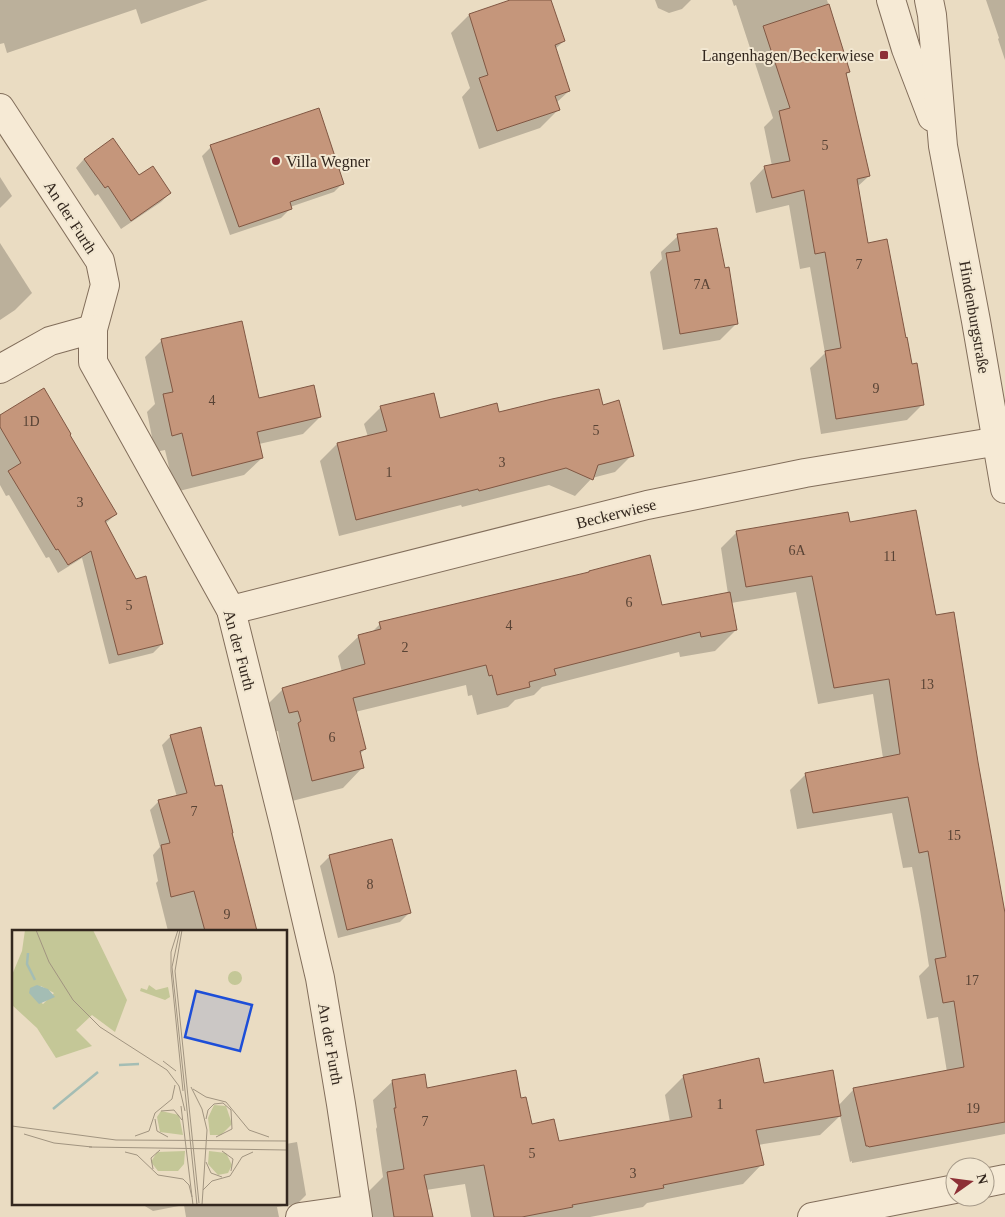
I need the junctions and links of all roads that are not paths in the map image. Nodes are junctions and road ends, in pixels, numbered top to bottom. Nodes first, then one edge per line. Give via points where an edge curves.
1 (891, 0) edge
2 (929, 0) edge
3 (0, 108) edge
4 (943, 146) junction
5 (93, 328) junction
6 (0, 370) edge
7 (1001, 441) edge
8 (1005, 489) edge
9 (231, 610) junction
10 (945, 1190) edge
11 (357, 1213) edge
12 (300, 1217) edge
13 (812, 1217) edge

1 - 4 street, Hindenburgstraße
2 - 4 street, Hindenburgstraße
3 - 5 street, An der Furth via 100,261 105,285
4 - 7 street, Hindenburgstraße
5 - 6 street via 50,341
5 - 9 street, An der Furth via 93,362
7 - 8 street, Hindenburgstraße
7 - 9 street, Beckerwiese via 805,473 647,505
9 - 11 street, An der Furth via 320,978
10 - 13 street
11 - 12 street

